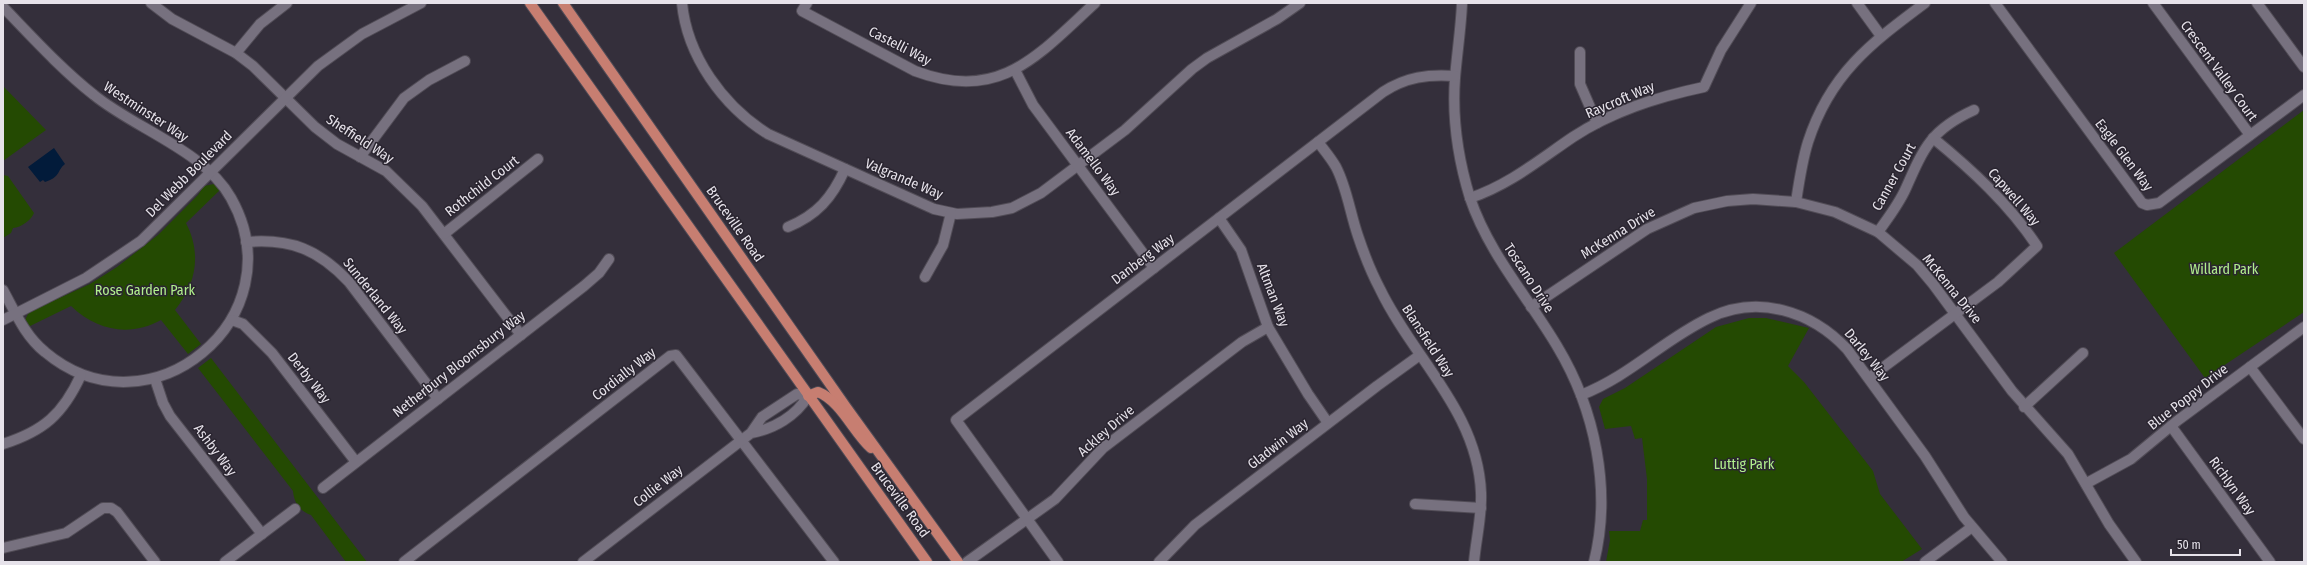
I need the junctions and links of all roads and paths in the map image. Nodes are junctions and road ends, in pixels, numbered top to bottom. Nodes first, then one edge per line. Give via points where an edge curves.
1 (151, 3) edge
2 (287, 3) edge
3 (406, 3) edge
4 (421, 3) edge
5 (530, 3) edge
6 (563, 3) edge
7 (682, 3) edge
8 (807, 3) edge
9 (1095, 3) edge
10 (1300, 3) edge
11 (1462, 3) edge
12 (1751, 3) edge
13 (1857, 3) edge
14 (1925, 3) edge
15 (1995, 3) edge
16 (2153, 3) edge
17 (2257, 3) edge
18 (3, 7) edge
19 (378, 25) junction
20 (1881, 36) junction
21 (1580, 52) dead end
22 (236, 53) junction
23 (465, 61) dead end
24 (2304, 67) edge
25 (1015, 70) junction
26 (1455, 76) junction
27 (2304, 95) edge
28 (286, 97) junction
29 (1974, 110) dead end
30 (1597, 123) junction
31 (2250, 135) junction
32 (1933, 138) junction
33 (1318, 142) junction
34 (360, 157) junction
35 (538, 159) dead end
36 (1078, 166) junction
37 (845, 169) junction
38 (212, 173) junction
39 (1470, 198) junction
40 (1796, 202) junction
41 (951, 213) junction
42 (1220, 218) junction
43 (788, 228) dead end
44 (1878, 232) junction
45 (444, 234) junction
46 (246, 242) junction
47 (609, 259) dead end
48 (1154, 268) junction
49 (924, 277) dead end
50 (3, 290) edge
51 (1531, 307) junction
52 (16, 314) junction
53 (1955, 314) junction
54 (3, 320) edge
55 (232, 320) junction
56 (1268, 327) junction
57 (2304, 327) edge
58 (521, 335) junction
59 (2083, 353) dead end
60 (1420, 355) junction
61 (2250, 367) junction
62 (81, 375) junction
63 (1869, 378) junction
64 (155, 379) junction
65 (1581, 395) junction
66 (808, 396) junction
67 (438, 398) junction
68 (2024, 407) junction
69 (1328, 423) junction
70 (2171, 426) junction
71 (751, 432) junction
72 (742, 439) junction
73 (2304, 439) edge
74 (3, 444) edge
75 (885, 460) junction
76 (356, 462) junction
77 (2086, 484) junction
78 (323, 488) dead end
79 (1415, 504) dead end
80 (1481, 508) junction
81 (295, 509) dead end
82 (1026, 518) junction
83 (1972, 527) junction
84 (262, 534) junction
85 (3, 548) edge
86 (594, 554) junction
87 (155, 562) edge
88 (226, 562) edge
89 (404, 562) edge
90 (582, 562) edge
91 (600, 562) edge
92 (834, 562) edge
93 (927, 562) edge
94 (958, 562) edge
95 (967, 562) edge
96 (1058, 562) edge
97 (1159, 562) edge
98 (1474, 562) edge
99 (1594, 562) edge
100 (1925, 562) edge
101 (2002, 562) edge
102 (2136, 562) edge
103 (2270, 562) edge

1 - 22 street, Sheffield Way via 172,19
2 - 22 street via 260,24
3 - 19 street, Del Webb Boulevard
4 - 19 street, Del Webb Boulevard
5 - 66 main road, Bruceville Road
6 - 75 main road, Bruceville Road
7 - 37 street, Valgrande Way via 684,23 698,58 726,99 739,113 768,134
8 - 25 street, Castelli Way via 802,11 915,71 932,77 950,81 980,81
9 - 25 street, Castelli Way via 1039,55
10 - 36 street, Valgrande Way via 1283,16 1192,69 1125,130
11 - 26 street, Toscano Drive
12 - 30 street, Raycroft Way via 1720,50 1704,87 1654,99
13 - 20 street
14 - 20 street
15 - 31 street, Eagle Glen Way via 2142,203 2159,203
16 - 31 street, Crescent Valley Court
17 - 24 street
18 - 38 street, Westminster Way via 94,96
19 - 28 street, Del Webb Boulevard via 318,66
20 - 40 street via 1856,58 1827,98 1807,144
21 - 30 street via 1580,84
22 - 28 street, Sheffield Way
23 - 34 street via 429,80 404,98
25 - 36 street, Adamello Way via 1033,105
26 - 33 street, Danberg Way via 1436,75 1405,80 1383,92
26 - 39 street, Toscano Drive via 1457,138
27 - 31 street, Eagle Glen Way
28 - 34 street, Sheffield Way via 337,144
28 - 38 street, Del Webb Boulevard
29 - 32 street, Canner Court via 1959,117
30 - 39 street, Raycroft Way via 1504,184
32 - 44 street, Canner Court via 1922,152 1901,198
32 - 53 street, Capwell Way via 1989,187 2037,246 1998,282
33 - 42 street, Danberg Way
33 - 60 street, Blansfield Way via 1335,165 1342,180 1357,236 1380,290
34 - 45 street, Sheffield Way via 386,171 422,206
35 - 45 street, Rothchild Court
36 - 41 street, Valgrande Way via 1041,193 1012,208 975,214
36 - 48 street, Adamello Way
37 - 41 street, Valgrande Way via 918,203
37 - 43 street via 824,204 803,221
38 - 46 street, Westminster Way via 231,197
38 - 52 street, Del Webb Boulevard via 147,236 120,257 86,278
39 - 51 street, Toscano Drive via 1489,241
40 - 44 street, McKenna Drive via 1835,212
40 - 51 street, McKenna Drive via 1753,199 1728,201 1694,208 1670,217 1632,238
41 - 49 street via 943,245
42 - 48 street, Danberg Way
42 - 56 street, Altman Way via 1241,250
44 - 53 street, McKenna Drive via 1917,265
45 - 58 street, Sheffield Way
46 - 55 street, Westminster Way via 247,270 244,289
46 - 67 street, Sunderland Way via 289,243 312,251 334,266
47 - 58 street, Netherbury Bloomsbury Way via 594,278
48 - 82 street, Danberg Way via 956,420
50 - 52 street, Westminster Way
51 - 65 street, Toscano Drive via 1558,347
52 - 54 street, Del Webb Boulevard
52 - 62 street, Westminster Way via 29,336 45,352
53 - 63 street, Capwell Way
53 - 68 street, McKenna Drive
55 - 64 street, Westminster Way via 216,341 195,360
55 - 76 street, Derby Way via 243,324 272,352
56 - 69 street, Altman Way
56 - 82 street, Ackley Drive via 1242,342 1103,448 1069,486
57 - 61 street, Blue Poppy Drive
58 - 67 street, Netherbury Bloomsbury Way
59 - 68 street
60 - 69 street, Gladwin Way
60 - 80 street, Blansfield Way via 1465,426 1479,470
61 - 70 street, Blue Poppy Drive
61 - 73 street
62 - 64 street, Westminster Way via 121,382
62 - 74 street via 70,398 56,416 40,429
63 - 65 street, Darley Way via 1847,349 1820,325 1786,310 1744,308 1709,318 1618,379
63 - 83 street, Darley Way via 1925,456 1950,499
64 - 84 street, Ashby Way via 170,416
65 - 99 street, Toscano Drive via 1595,440 1600,480 1600,509
66 - 71 street, Collie Way via 801,407 776,426
66 - 71 street, Collie Way via 796,394 788,398 762,418
66 - 75 main road, Bruceville Road via 818,392 829,396 860,438
66 - 93 main road, Bruceville Road
67 - 76 street, Netherbury Bloomsbury Way
68 - 77 street, McKenna Drive via 2058,441
69 - 97 street, Gladwin Way via 1195,525
70 - 77 street, Blue Poppy Drive via 2132,459
70 - 103 street, Richlyn Way
71 - 72 street, Collie Way
72 - 86 street, Collie Way
72 - 89 street, Cordially Way via 679,357 670,356
72 - 92 street, Cordially Way
75 - 94 main road, Bruceville Road
76 - 78 street, Netherbury Bloomsbury Way
77 - 102 street, McKenna Drive via 2109,524
79 - 80 street
80 - 98 street, Blansfield Way
81 - 84 street
82 - 95 street, Ackley Drive
82 - 96 street
83 - 100 street
83 - 101 street, Darley Way
84 - 88 street
85 - 87 street via 66,533 103,508 111,508 118,512
86 - 90 street, Collie Way
86 - 91 street

